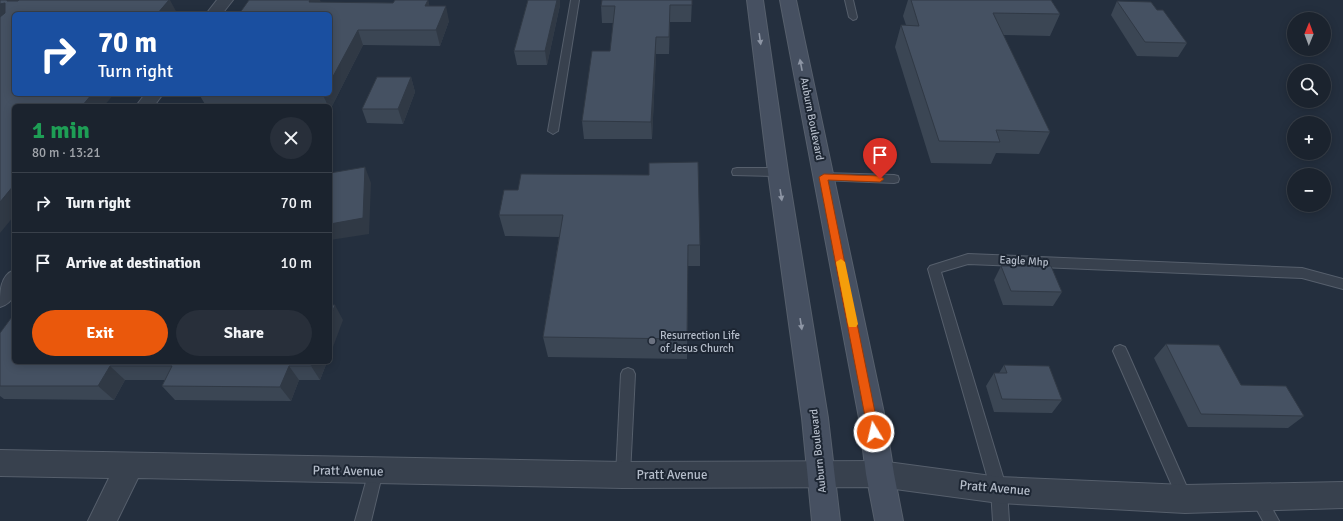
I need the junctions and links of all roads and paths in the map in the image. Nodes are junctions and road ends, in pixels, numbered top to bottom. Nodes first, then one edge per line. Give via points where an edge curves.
1 (225, 0) edge
2 (575, 0) edge
3 (755, 0) edge
4 (788, 0) edge
5 (849, 0) edge
6 (216, 12) edge
7 (853, 17) dead end
8 (553, 131) dead end
9 (736, 172) dead end
10 (778, 172) junction
11 (824, 177) junction
12 (894, 179) dead end
13 (12, 282) edge
14 (1343, 284) edge
15 (0, 298) edge
16 (1120, 351) dead end
17 (628, 374) dead end
18 (0, 463) edge
19 (130, 466) junction
20 (376, 471) junction
21 (880, 474) junction
22 (623, 475) junction
23 (820, 476) junction
24 (999, 490) junction
25 (1343, 495) edge
26 (1257, 496) junction
27 (1185, 499) junction
28 (102, 521) edge
29 (363, 521) edge
30 (826, 521) edge
31 (889, 521) edge
32 (1002, 521) edge
33 (1271, 521) edge

1 - 6 street
2 - 8 lane
3 -> 10 main road, Auburn Boulevard
11 -> 4 main road, Auburn Boulevard
5 - 7 lane
9 - 10 lane
10 -> 23 main road, Auburn Boulevard via 815,418
11 - 12 lane
11 - 21 main road, Auburn Boulevard via 872,418
13 - 15 street
14 - 24 lane, Eagle Mhp via 1302,273 968,258 934,269
16 - 27 lane
17 - 22 lane
18 - 19 street, Pratt Avenue
19 - 20 street, Pratt Avenue
19 - 28 street
20 - 22 street, Pratt Avenue
20 - 29 lane
21 - 23 street, Pratt Avenue
21 - 24 street, Pratt Avenue
21 - 31 main road, Auburn Boulevard
22 - 23 street, Pratt Avenue
23 - 30 main road, Auburn Boulevard
24 - 27 street, Pratt Avenue
24 - 32 lane
25 - 26 street, Pratt Avenue
26 - 27 street, Pratt Avenue
26 - 33 lane

